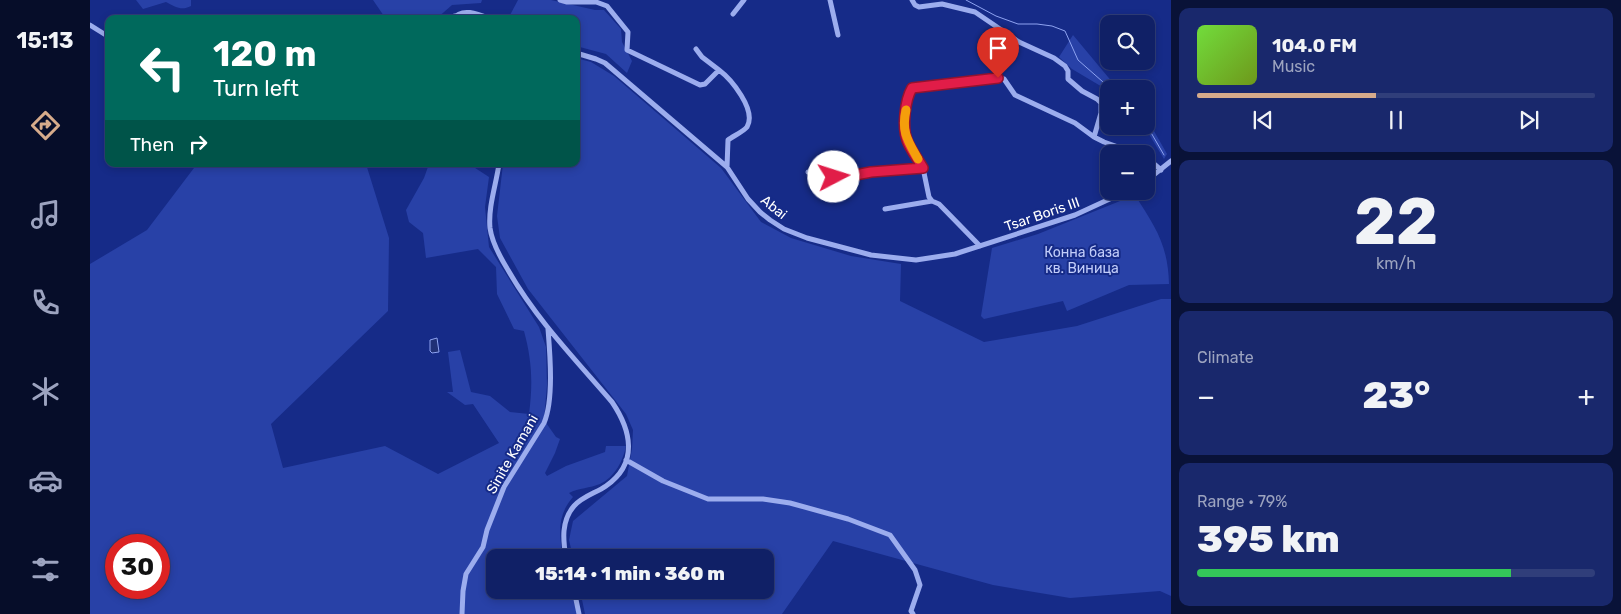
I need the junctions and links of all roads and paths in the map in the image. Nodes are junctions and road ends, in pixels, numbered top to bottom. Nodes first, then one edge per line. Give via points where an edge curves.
1 (560, 0) edge
2 (744, 0) edge
3 (830, 0) edge
4 (912, 0) edge
5 (567, 1) edge
6 (733, 14) dead end
7 (456, 15) edge
8 (481, 15) edge
9 (90, 25) edge
10 (105, 34) edge
11 (838, 35) dead end
12 (696, 49) dead end
13 (580, 53) edge
14 (719, 70) junction
15 (1094, 137) junction
16 (1112, 145) edge
17 (1171, 161) edge
18 (1155, 165) edge
19 (498, 167) edge
20 (727, 167) junction
21 (923, 168) junction
22 (1161, 170) junction
23 (808, 172) dead end
24 (1155, 174) edge
25 (1108, 200) edge
26 (932, 201) junction
27 (885, 209) dead end
28 (980, 246) junction
29 (548, 329) junction
30 (626, 460) junction
31 (565, 549) edge
32 (576, 599) edge
33 (462, 614) edge
34 (579, 614) edge
35 (914, 614) edge

1 - 5 street
2 - 6 street
3 - 11 street
4 - 15 street via 919,7 942,4 975,12 1019,42 1066,66 1068,79 1101,103
5 - 14 street via 596,2 607,6 628,32 627,50 700,85
7 - 8 street via 470,12
9 - 10 street
12 - 14 street
13 - 20 street, Abai via 605,64
14 - 20 street via 736,87 749,112 746,128 728,140
15 - 16 street
15 - 21 street via 1075,123 1015,95 1004,79 912,88 905,114 906,136
17 - 22 street
18 - 22 street
19 - 29 street via 490,214 494,243 516,284
20 - 28 street, Abai via 760,212 784,229 807,238 871,256 902,260 935,258
21 - 23 street via 845,177
21 - 26 street
22 - 24 street
25 - 28 street, Tsar Boris III via 1075,215
26 - 27 street
26 - 28 street via 939,204
29 - 30 street via 621,416 628,439
29 - 33 street, Sinite Kamani via 549,412 504,487 483,547 466,574
30 - 31 street via 614,480 573,508 563,534
30 - 35 street via 663,481 708,499 763,499 790,504 848,519 890,535 915,570 920,585 911,611
32 - 34 street

